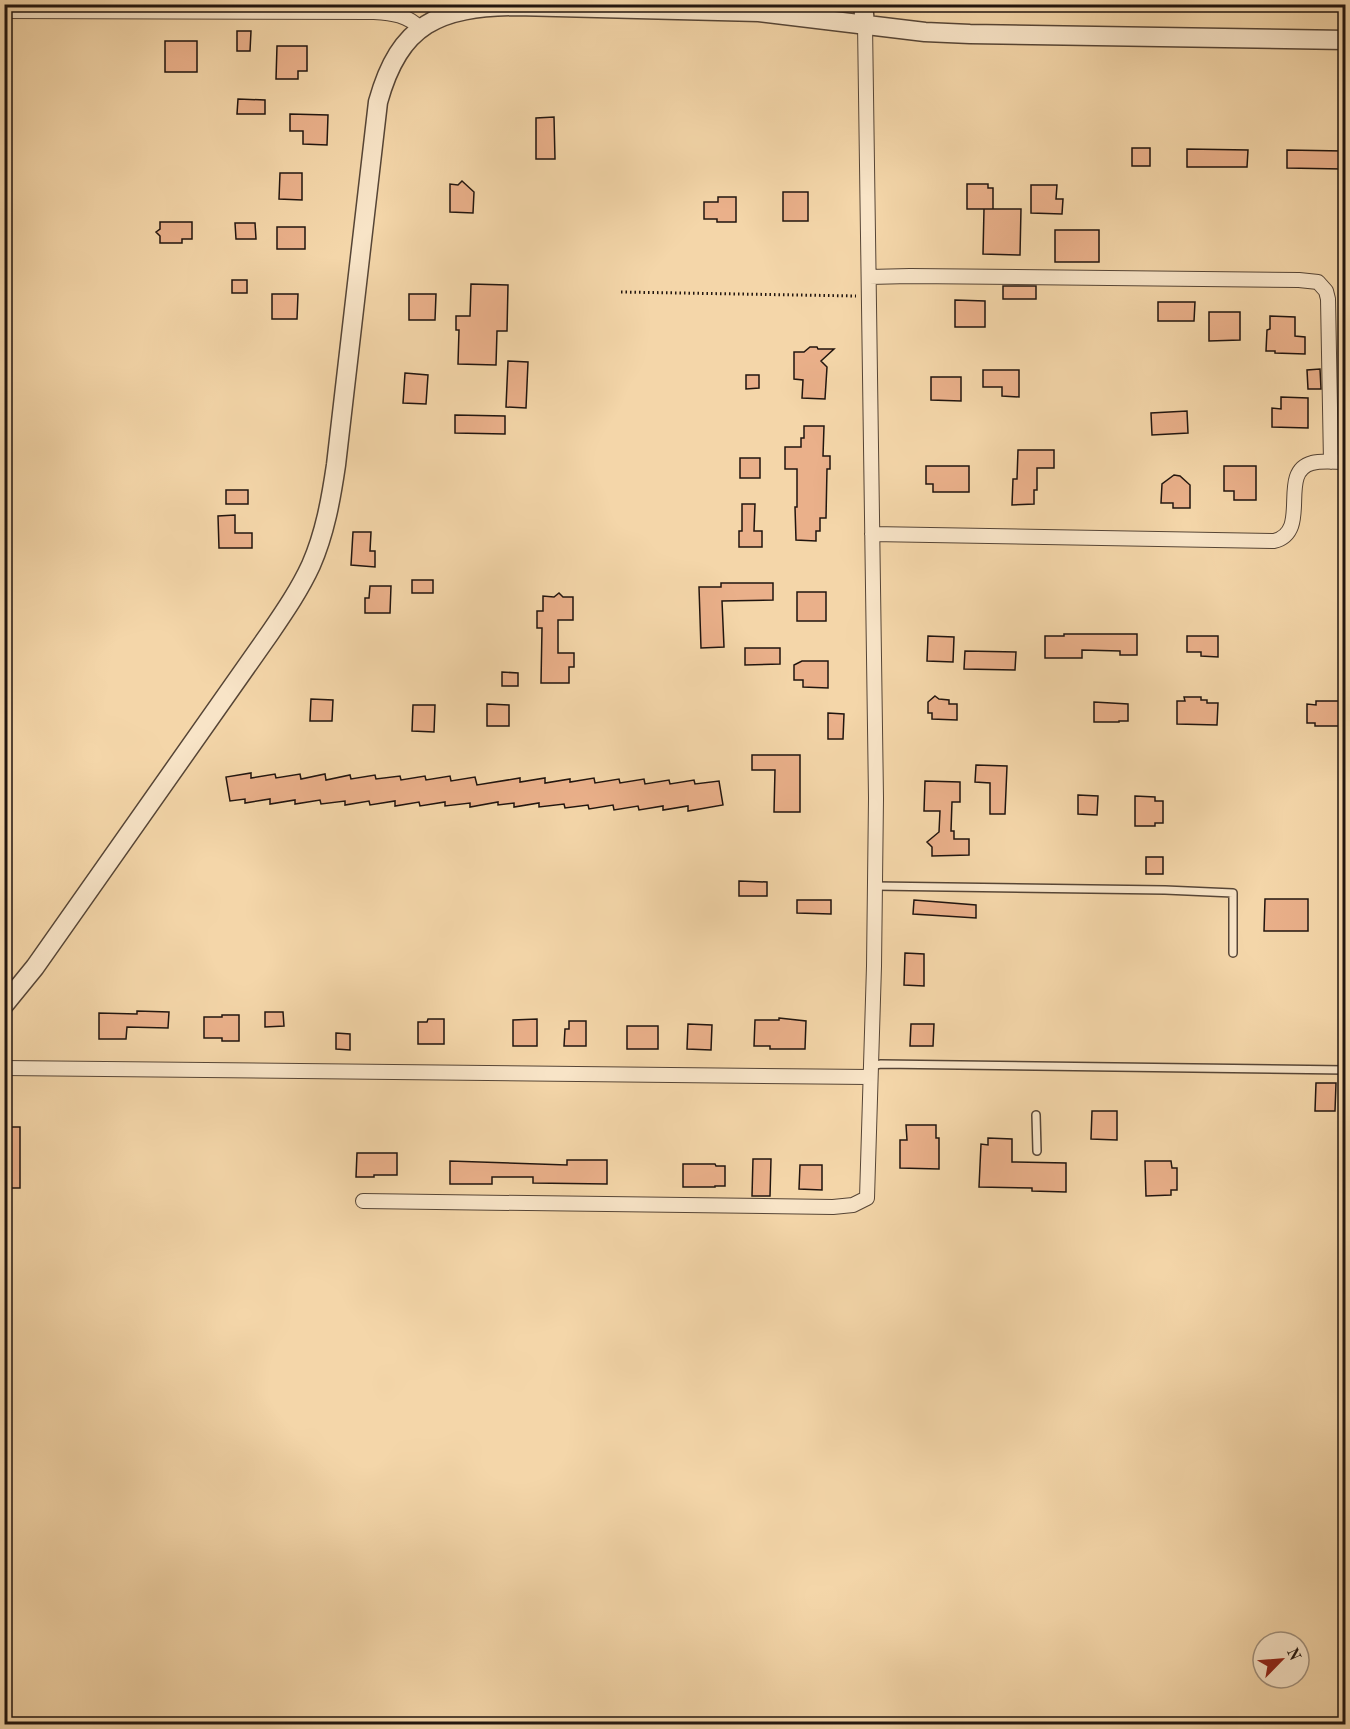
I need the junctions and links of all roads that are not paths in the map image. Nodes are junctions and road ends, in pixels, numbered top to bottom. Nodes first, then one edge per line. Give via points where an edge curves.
1 (862, 4) edge
2 (4, 11) edge
3 (865, 24) junction
4 (421, 29) junction
5 (1346, 40) edge
6 (869, 277) junction
7 (1338, 462) edge
8 (872, 534) junction
9 (875, 886) junction
10 (1233, 952) dead end
11 (4, 1005) edge
12 (4, 1068) edge
13 (1346, 1070) edge
14 (869, 1072) junction
15 (1036, 1115) dead end
16 (1037, 1150) dead end
17 (363, 1201) dead end

1 - 3 street
2 - 4 street via 374,12 402,16
3 - 4 street via 759,12 516,6 459,10
3 - 5 street via 925,32
3 - 6 street
4 - 11 street via 394,61 378,102 336,465 327,516 311,563 291,603
6 - 7 street via 1317,282 1328,299
6 - 8 street
7 - 8 street via 1313,462 1302,468 1296,479 1291,526 1285,537 1274,541
8 - 9 street
9 - 10 lane via 1233,893
9 - 14 street
12 - 14 street
13 - 14 lane via 881,1064
14 - 17 street via 867,1197 853,1205
15 - 16 lane

